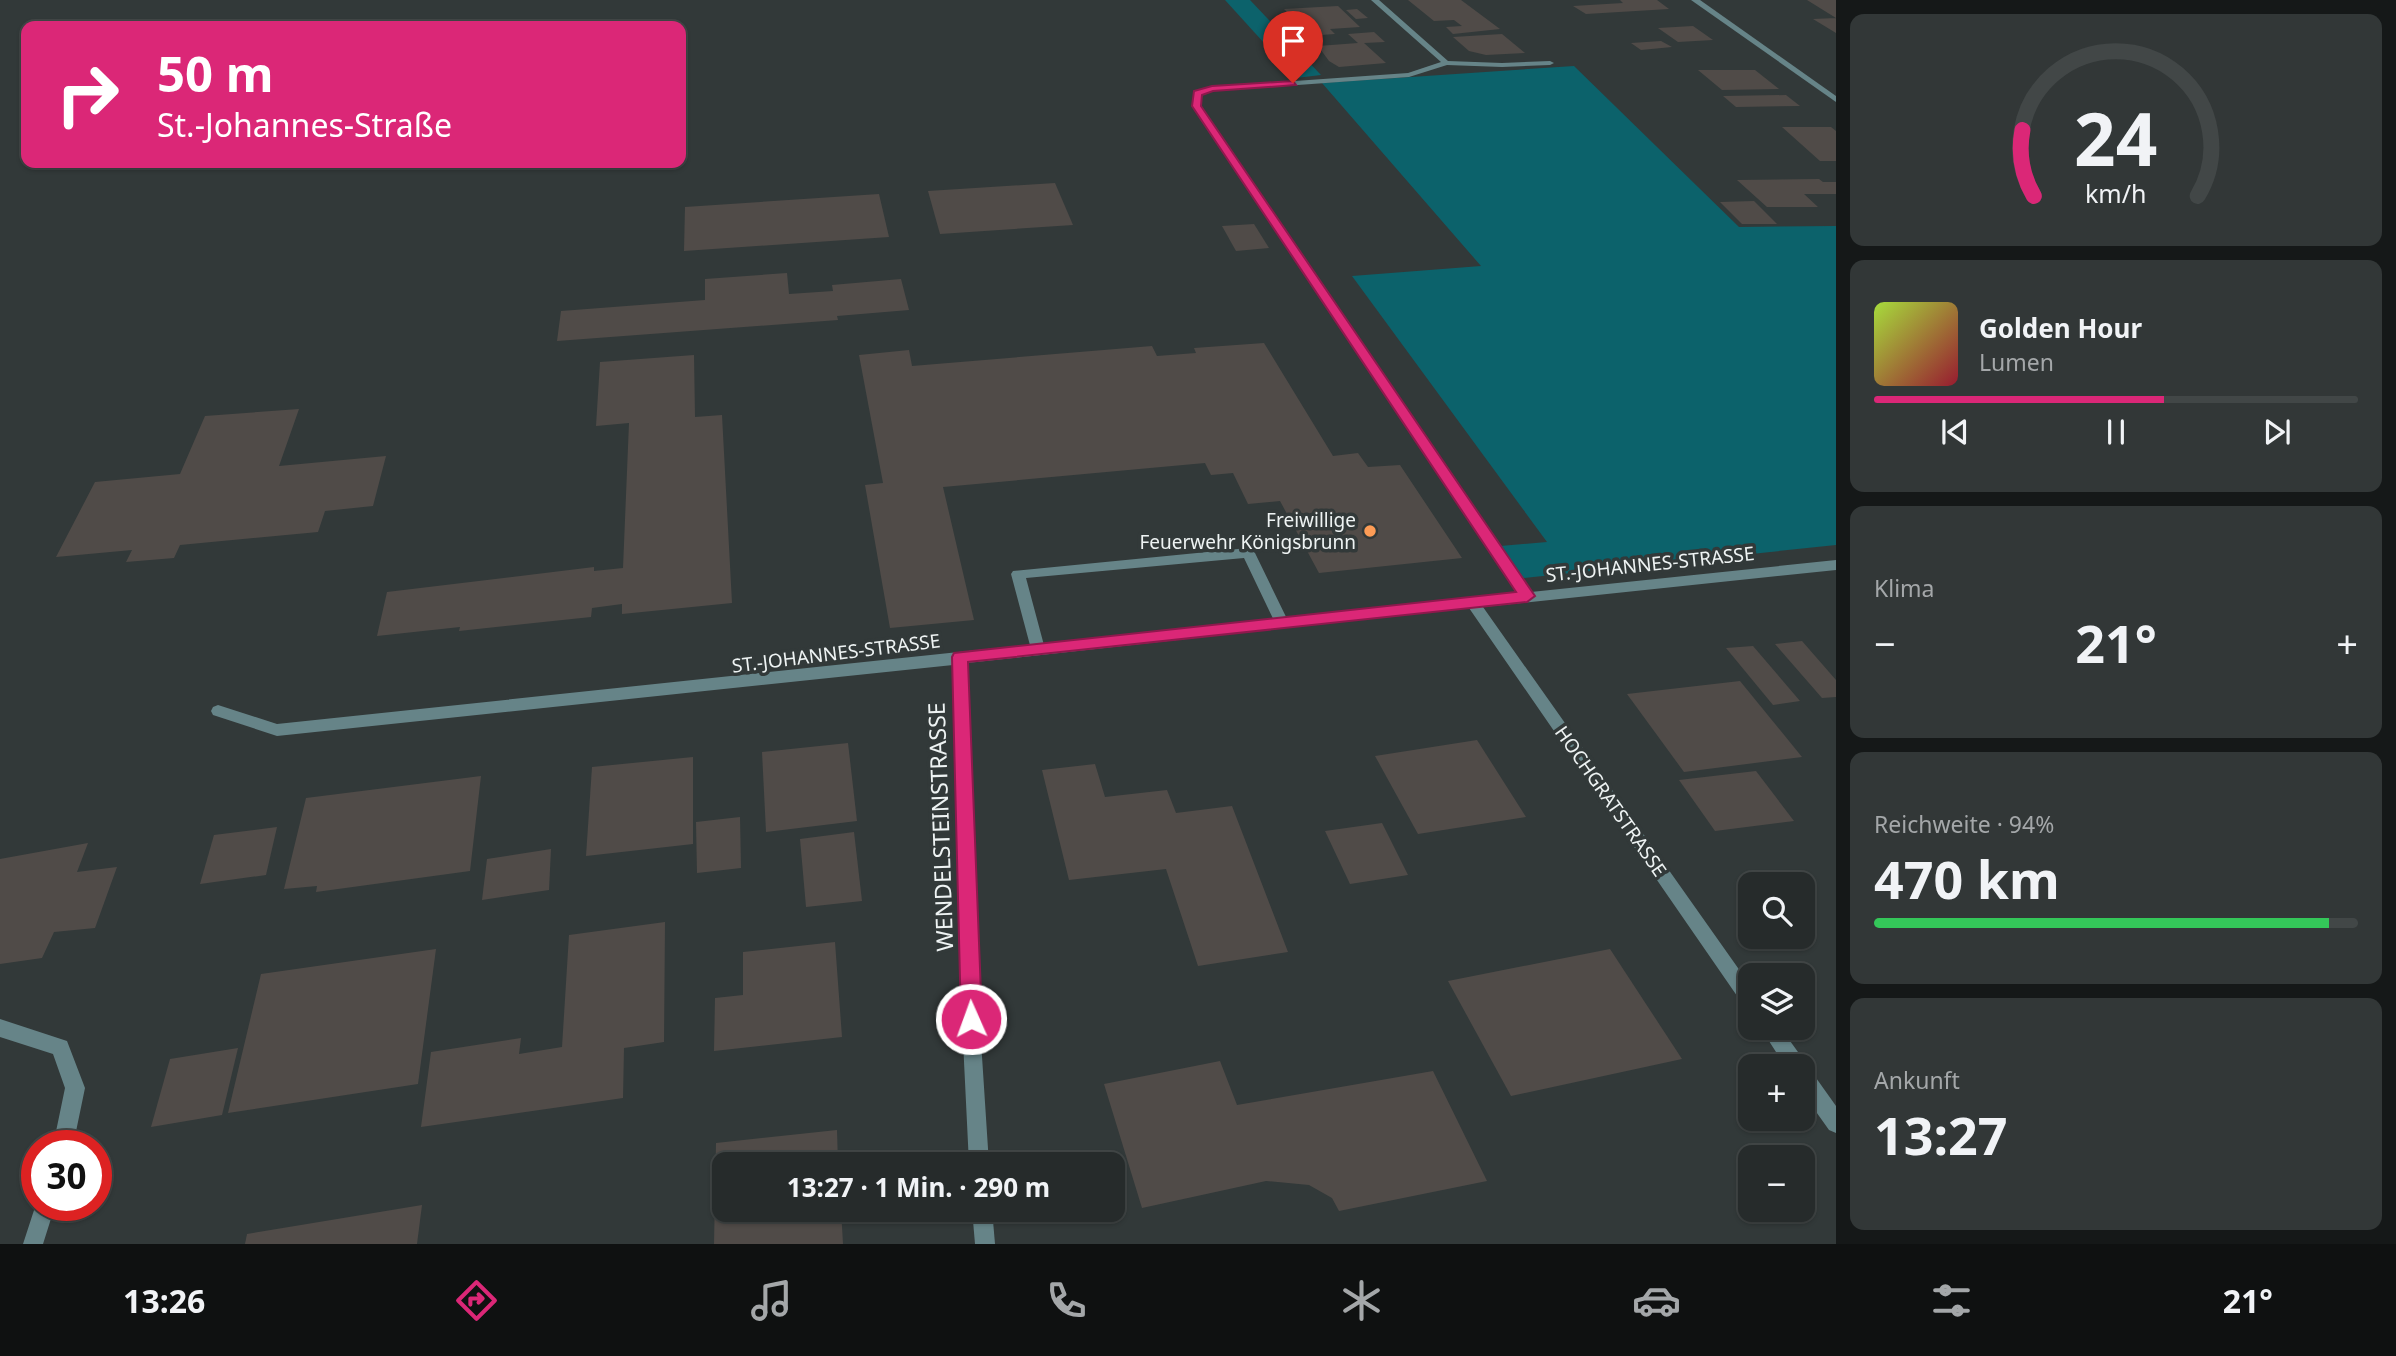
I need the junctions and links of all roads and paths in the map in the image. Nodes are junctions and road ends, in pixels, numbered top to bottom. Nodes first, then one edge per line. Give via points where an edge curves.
1 (1375, 0) edge
2 (1695, 0) edge
3 (1446, 63) junction
4 (1550, 63) dead end
5 (1836, 100) edge
6 (1836, 565) edge
7 (1527, 596) junction
8 (1473, 603) junction
9 (1282, 623) junction
10 (1038, 649) junction
11 (960, 657) junction
12 (218, 711) dead end
13 (1738, 983) edge
14 (0, 1028) edge
15 (1815, 1093) edge
16 (1836, 1123) edge
17 (66, 1130) edge
18 (978, 1152) edge
19 (40, 1221) edge
20 (983, 1222) edge
21 (33, 1244) edge
22 (985, 1244) edge

1 - 3 street
2 - 5 street
3 - 4 street
3 - 7 street via 1409,75 1212,89 1197,93 1196,106
6 - 7 street, ST.-JOHANNES-STRASSE
7 - 8 street, ST.-JOHANNES-STRASSE
8 - 9 street, ST.-JOHANNES-STRASSE
8 - 13 street, HOCHGRATSTRASSE
9 - 10 street, ST.-JOHANNES-STRASSE
9 - 10 street via 1248,554 1018,575
10 - 11 street, ST.-JOHANNES-STRASSE
11 - 12 street, ST.-JOHANNES-STRASSE via 713,687 277,730
11 - 18 street, WENDELSTEINSTRASSE
14 - 17 street via 60,1047 75,1088
15 - 16 street
19 - 21 street
20 - 22 street

